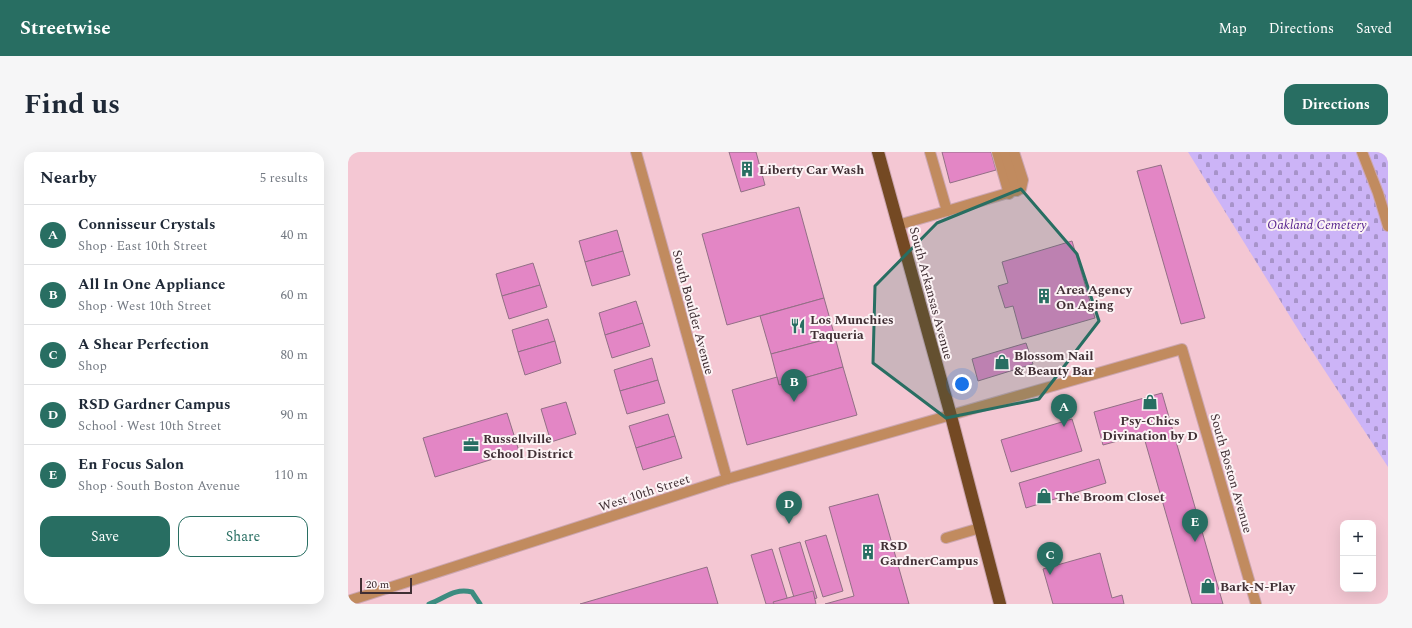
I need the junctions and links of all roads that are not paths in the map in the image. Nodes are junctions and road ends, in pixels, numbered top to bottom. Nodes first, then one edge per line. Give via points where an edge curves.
1 (636, 152) edge
2 (878, 152) edge
3 (930, 152) edge
4 (997, 152) edge
5 (1005, 152) edge
6 (1014, 152) edge
7 (1362, 152) edge
8 (1013, 193) junction
9 (1378, 193) junction
10 (1388, 199) edge
11 (947, 211) junction
12 (898, 225) junction
13 (1388, 226) edge
14 (1182, 349) joint
15 (951, 416) junction
16 (727, 478) junction
17 (980, 528) junction
18 (946, 538) dead end
19 (348, 601) edge
20 (1000, 604) edge
21 (1256, 604) edge

1 - 16 street, South Boulder Avenue
2 - 12 highway, South Arkansas Avenue
3 - 11 street
4 - 8 street
5 - 8 street
6 - 8 street via 1022,180 1020,190
7 - 9 street
8 - 11 street
9 - 10 street
9 - 13 street
11 - 12 street
12 - 15 highway, South Arkansas Avenue
14 - 15 street, West 10th Street
14 - 21 street, South Boston Avenue
15 - 16 street, West 10th Street
15 - 17 highway, South Arkansas Avenue
16 - 19 street, West 10th Street
17 - 18 street
17 - 20 highway, South Arkansas Avenue

